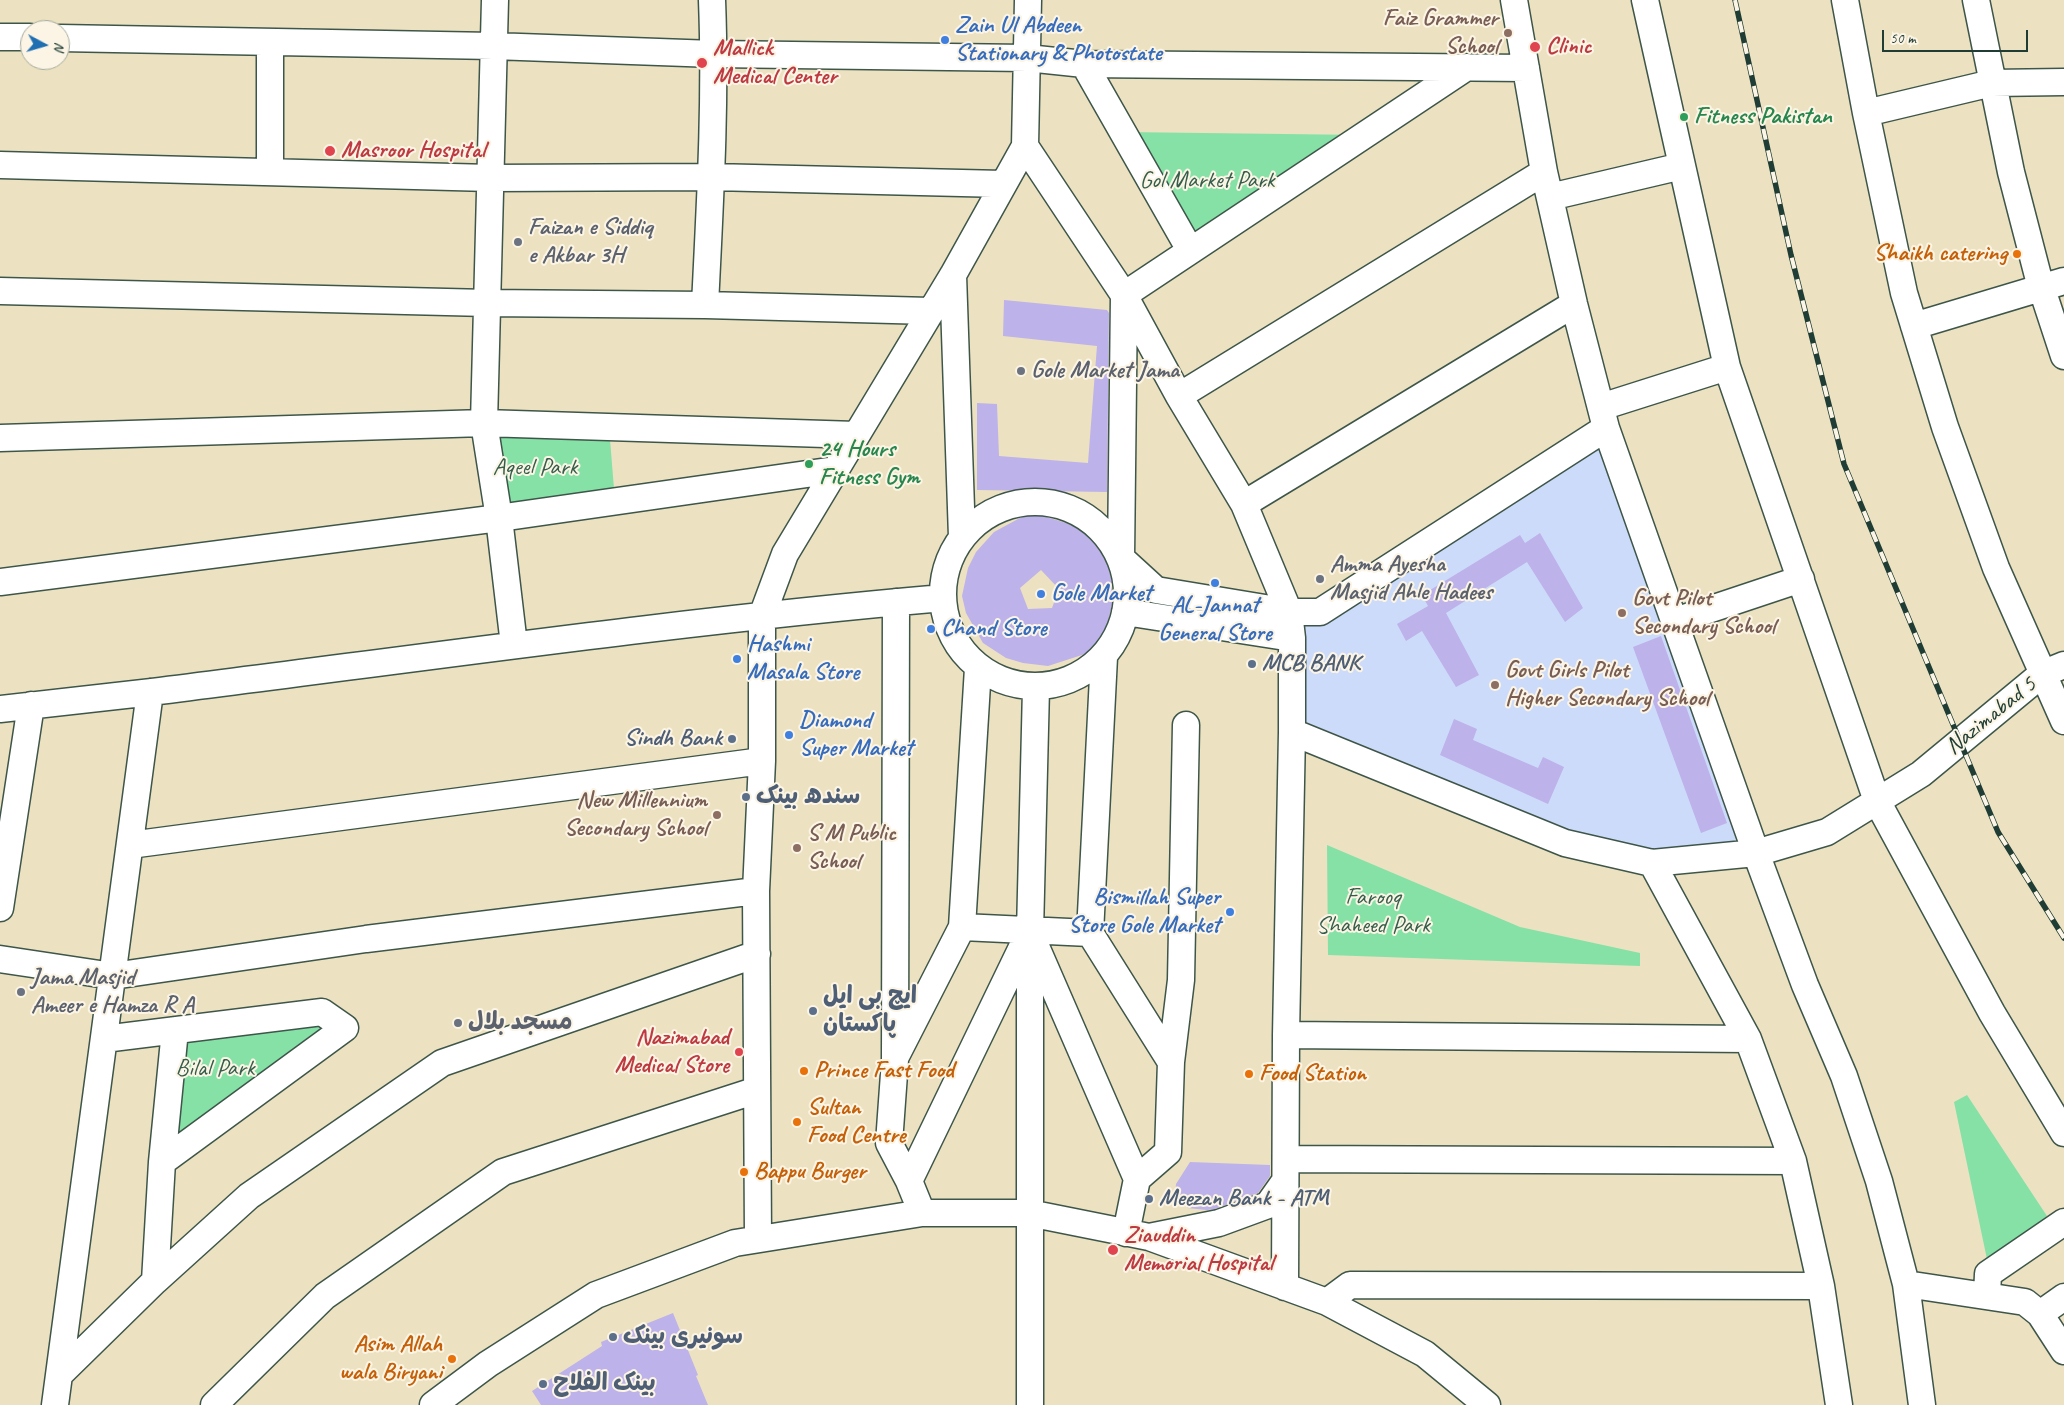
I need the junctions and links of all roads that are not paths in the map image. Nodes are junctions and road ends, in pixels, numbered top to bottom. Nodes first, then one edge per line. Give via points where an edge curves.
1 (495, 0) edge
2 (712, 0) edge
3 (1028, 0) edge
4 (1514, 0) edge
5 (1645, 0) edge
6 (1845, 0) edge
7 (1976, 0) edge
8 (0, 37) edge
9 (20, 38) edge
10 (70, 38) edge
11 (270, 42) junction
12 (494, 46) junction
13 (714, 54) junction
14 (1027, 58) junction
15 (1084, 64) junction
16 (1467, 67) junction
17 (1526, 68) junction
18 (2064, 82) edge
19 (1992, 83) junction
20 (1866, 113) junction
21 (1025, 146) junction
22 (0, 165) edge
23 (1682, 166) junction
24 (270, 172) junction
25 (712, 177) junction
26 (490, 178) junction
27 (1003, 184) junction
28 (1547, 185) junction
29 (1190, 250) junction
30 (953, 275) junction
31 (2053, 285) edge
32 (0, 291) edge
33 (1124, 295) junction
34 (487, 303) junction
35 (1574, 304) junction
36 (705, 305) junction
37 (930, 311) junction
38 (1914, 326) junction
39 (2064, 356) edge
40 (1727, 367) junction
41 (1178, 396) junction
42 (1604, 418) junction
43 (484, 423) junction
44 (856, 435) junction
45 (0, 438) edge
46 (835, 470) junction
47 (1244, 504) junction
48 (499, 518) junction
49 (962, 537) junction
50 (1121, 558) junction
51 (1801, 579) junction
52 (0, 582) edge
53 (943, 598) junction
54 (896, 602) junction
55 (1125, 612) junction
56 (1289, 612) junction
57 (762, 616) junction
58 (1675, 621) junction
59 (1292, 638) junction
60 (514, 645) junction
61 (1104, 656) junction
62 (978, 668) junction
63 (2053, 670) edge
64 (1036, 688) junction
65 (150, 692) junction
66 (31, 706) junction
67 (0, 709) edge
68 (2064, 721) edge
69 (1186, 725) dead end
70 (1292, 732) junction
71 (762, 761) junction
72 (1877, 801) junction
73 (130, 845) junction
74 (1756, 853) junction
75 (1652, 863) junction
76 (756, 891) junction
77 (0, 908) edge
78 (962, 927) junction
79 (1030, 932) junction
80 (1090, 933) junction
81 (757, 954) junction
82 (0, 959) edge
83 (112, 976) junction
84 (175, 1030) junction
85 (1286, 1035) junction
86 (104, 1039) junction
87 (1748, 1039) junction
88 (894, 1060) junction
89 (1171, 1062) junction
90 (757, 1090) junction
91 (2064, 1133) edge
92 (1793, 1161) junction
93 (162, 1162) junction
94 (1285, 1170) junction
95 (1137, 1179) junction
96 (909, 1180) junction
97 (1029, 1213) junction
98 (922, 1214) junction
99 (2064, 1222) edge
100 (1137, 1235) junction
101 (758, 1239) junction
102 (154, 1282) junction
103 (1906, 1284) junction
104 (1821, 1286) junction
105 (1285, 1287) junction
106 (1987, 1296) junction
107 (2064, 1297) edge
108 (1327, 1302) junction
109 (2040, 1314) junction
110 (2064, 1351) edge
111 (60, 1374) junction
112 (56, 1405) edge
113 (214, 1405) edge
114 (434, 1405) edge
115 (1030, 1405) edge
116 (1487, 1405) edge
117 (1839, 1405) edge
118 (1922, 1405) edge

1 - 12 street
2 - 13 street
3 - 14 street
4 - 17 street
5 - 23 street
6 - 20 street
7 - 19 street
8 - 9 street
10 - 11 street
11 - 12 street
11 - 24 street
12 - 13 street
12 - 26 street
13 - 14 street
13 - 25 street
14 - 15 street
14 - 21 street
15 - 16 street
15 - 29 street
16 - 17 street
16 - 29 street
17 - 28 street
18 - 19 street
19 - 20 street
19 - 31 street via 2011,172
20 - 38 street via 1904,293
21 - 27 street
21 - 33 street
22 - 24 street
23 - 28 street
23 - 40 street
24 - 26 street
25 - 26 street
25 - 27 street
25 - 36 street
26 - 34 street
27 - 30 street
28 - 35 street
28 - 41 street
29 - 33 street
30 - 37 street
30 - 49 street
31 - 38 street
31 - 39 street
32 - 34 street
33 - 41 street
33 - 50 street
34 - 36 street
34 - 43 street
35 - 42 street
35 - 47 street
36 - 37 street
37 - 44 street
38 - 63 street via 1945,427 1992,559
40 - 42 street
40 - 51 street
41 - 47 street
42 - 56 street via 1320,612
42 - 58 street
43 - 44 street
43 - 45 street
43 - 48 street
44 - 46 street
46 - 48 street
46 - 57 street via 785,554
47 - 56 street
48 - 52 street
48 - 60 street
49 - 50 street via 992,511 1023,501 1055,503 1077,510 1103,530
49 - 53 street via 947,566
50 - 55 street via 1129,595
50 - 56 street via 1156,590
51 - 58 street
51 - 72 street
53 - 54 street
53 - 62 street via 946,619 956,644
54 - 57 street
54 - 88 street
55 - 59 street
55 - 61 street via 1122,629
56 - 59 street
57 - 60 street
57 - 71 street
58 - 74 street
59 - 70 street
60 - 65 street
61 - 64 street via 1089,670 1060,684
61 - 80 street
62 - 64 street via 1001,681
62 - 78 street
63 - 68 street
63 - 72 street, Nazimabad 5 via 1921,774
64 - 79 street
65 - 66 street
65 - 73 street
66 - 67 street
66 - 77 street
69 - 89 street via 1181,980
70 - 75 street, Nazimabad 5 via 1565,843
70 - 85 street
71 - 73 street
71 - 76 street
72 - 74 street, Nazimabad 5 via 1827,832
72 - 91 street via 1992,1014
73 - 83 street
74 - 75 street, Nazimabad 5
74 - 103 street via 1805,984 1844,1076 1879,1181
75 - 87 street
76 - 81 street
76 - 83 street via 366,939
78 - 79 street
78 - 88 street
79 - 80 street
79 - 95 street
79 - 96 street
79 - 97 street
80 - 89 street
81 - 90 street
81 - 102 street via 442,1063 249,1196
82 - 83 street
83 - 86 street
84 - 86 street
84 - 93 street
84 - 93 street via 322,1012 344,1028
85 - 87 street
85 - 94 street
86 - 111 street
87 - 92 street
88 - 96 street via 889,1143
89 - 95 street via 1168,1152
90 - 101 street
90 - 113 street via 503,1172 325,1296
92 - 94 street
92 - 104 street
93 - 102 street
94 - 100 street via 1268,1205 1219,1223
94 - 105 street
95 - 100 street
96 - 98 street
97 - 98 street
97 - 100 street
97 - 115 street
98 - 101 street
99 - 106 street via 1988,1274
100 - 105 street
101 - 114 street via 736,1243 596,1294 488,1364
102 - 111 street
103 - 106 street
103 - 118 street
104 - 108 street via 1350,1285
104 - 117 street
105 - 108 street
106 - 109 street via 2025,1302
107 - 109 street
108 - 116 street via 1426,1354
109 - 110 street
111 - 112 street

